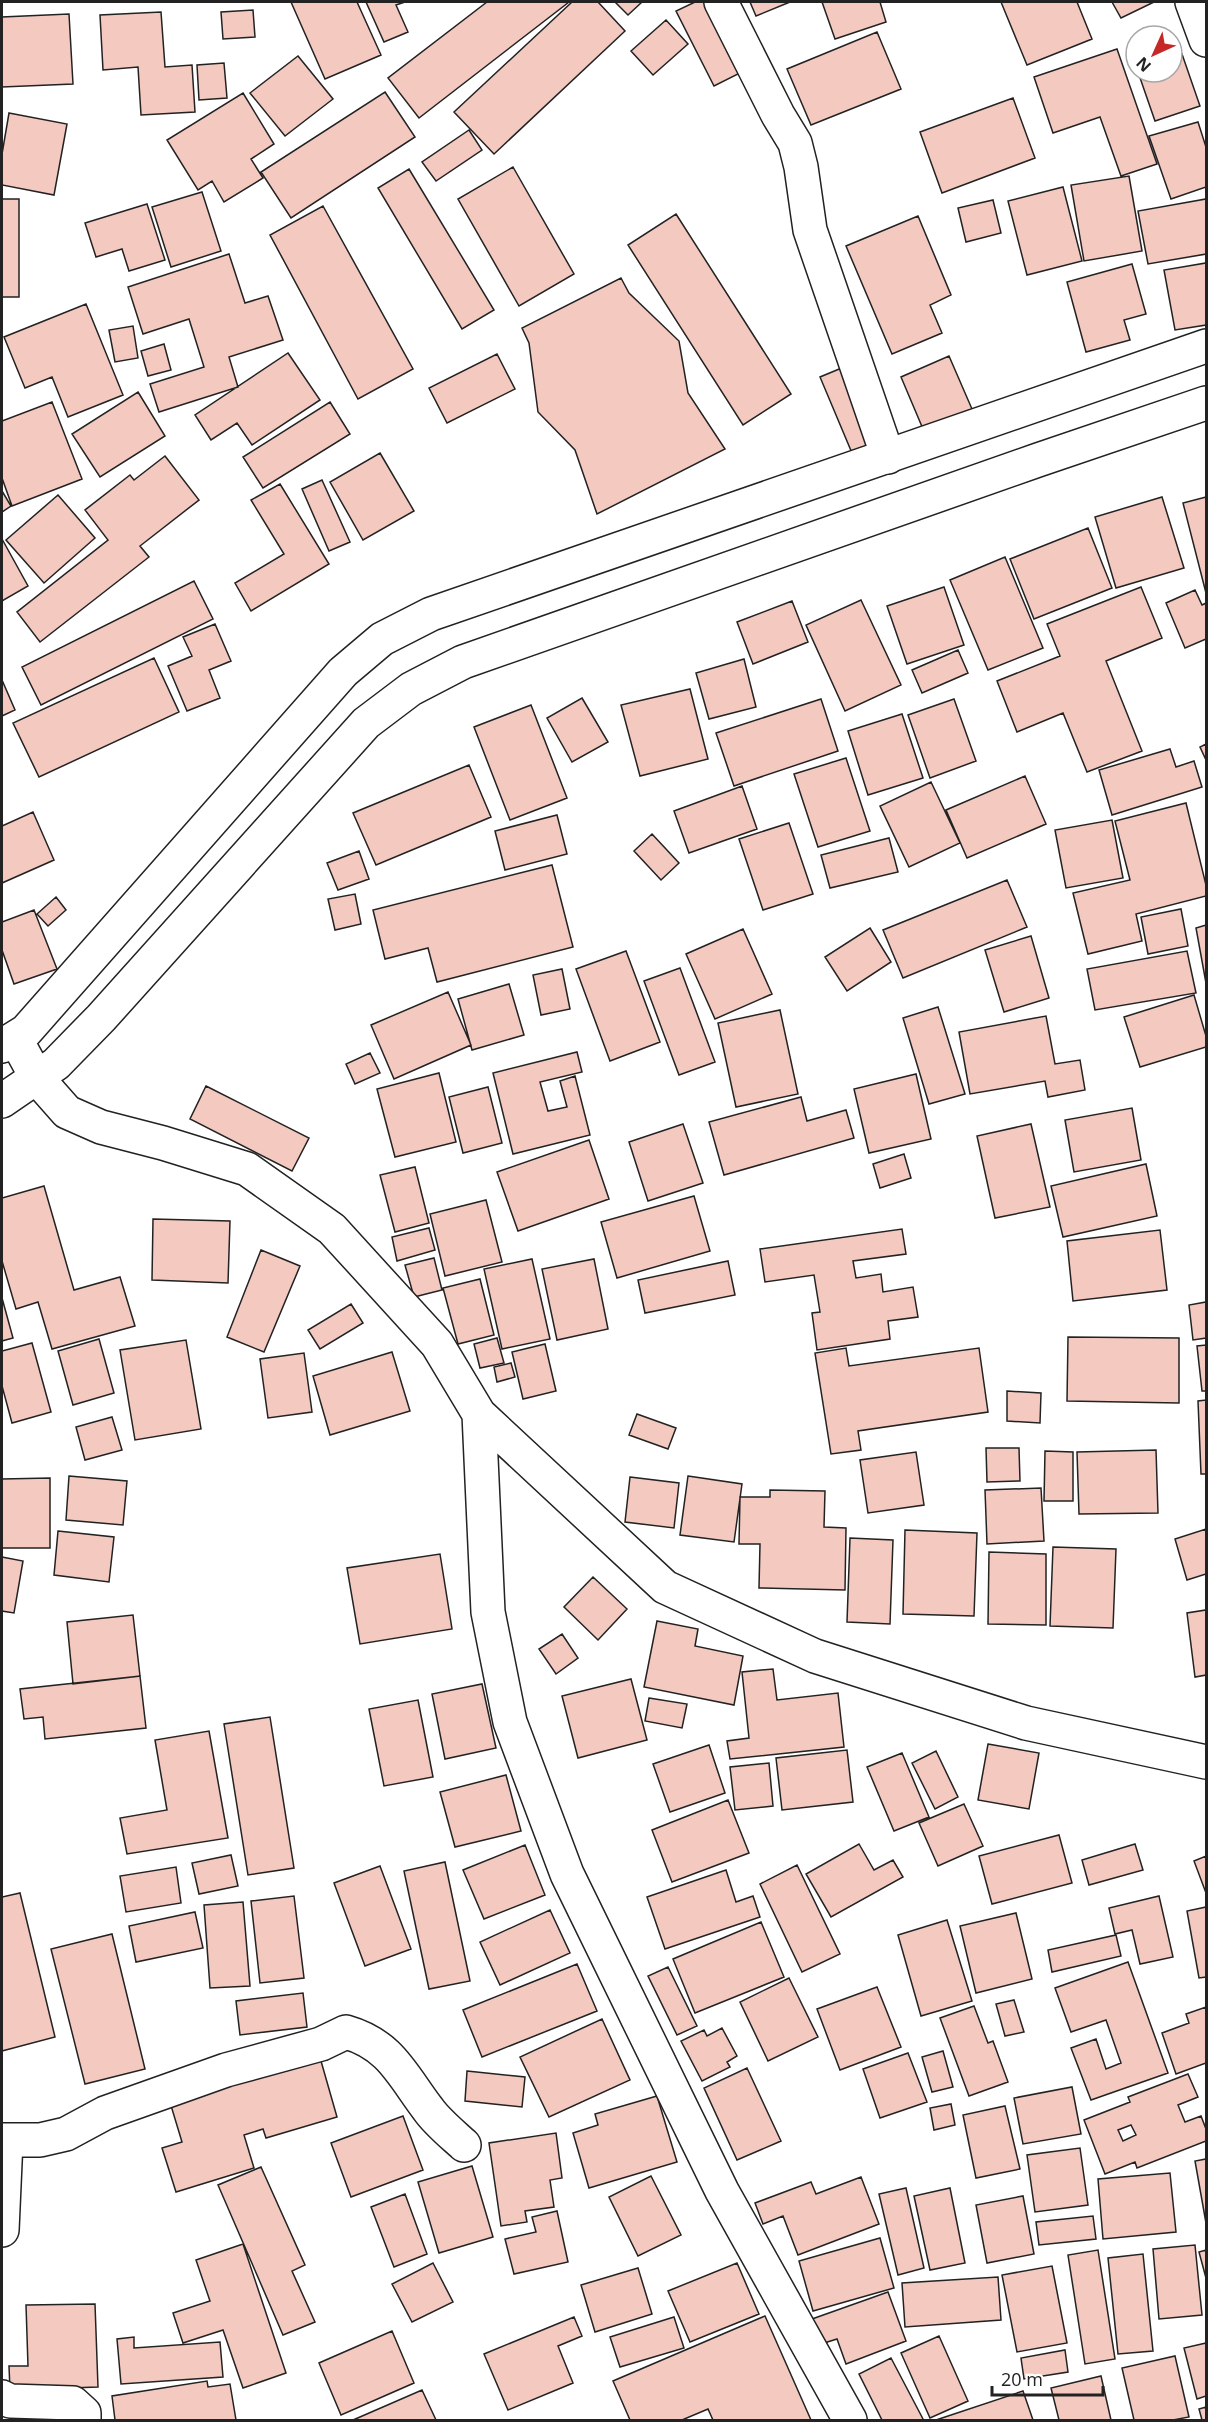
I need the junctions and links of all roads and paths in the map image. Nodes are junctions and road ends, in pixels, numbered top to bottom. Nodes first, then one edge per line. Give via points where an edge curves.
1 (721, 2) edge
2 (1192, 2) edge
3 (1206, 40) edge
4 (1206, 346) edge
5 (1206, 403) edge
6 (1021, 411) junction
7 (888, 456) junction
8 (1038, 460) junction
9 (8, 1042) edge
10 (37, 1078) junction
11 (2, 1101) edge
12 (479, 1414) junction
13 (1206, 1762) edge
14 (4, 2140) edge
15 (464, 2145) dead end
16 (2, 2230) edge
17 (2, 2397) edge
18 (84, 2421) edge
19 (850, 2421) edge

1 - 7 main road via 795,143 810,230
2 - 3 main road
4 - 6 main road
5 - 8 main road
6 - 7 main road
6 - 8 main road
7 - 9 main road via 431,614 382,639 343,672 26,1031
8 - 10 main road via 463,662 411,688 366,723 101,1018
9 - 10 main road
10 - 11 main road
10 - 12 main road via 67,1112 101,1127 247,1169 332,1229 437,1344
12 - 13 main road via 665,1587 826,1660 1026,1723
12 - 19 main road via 488,1612 510,1722 567,1874 722,2191
14 - 15 main road via 40,2140 66,2134 116,2109 226,2070 321,2044 346,2032 365,2037 396,2063 429,2111
14 - 16 main road
17 - 18 main road via 10,2401 73,2403 84,2413

